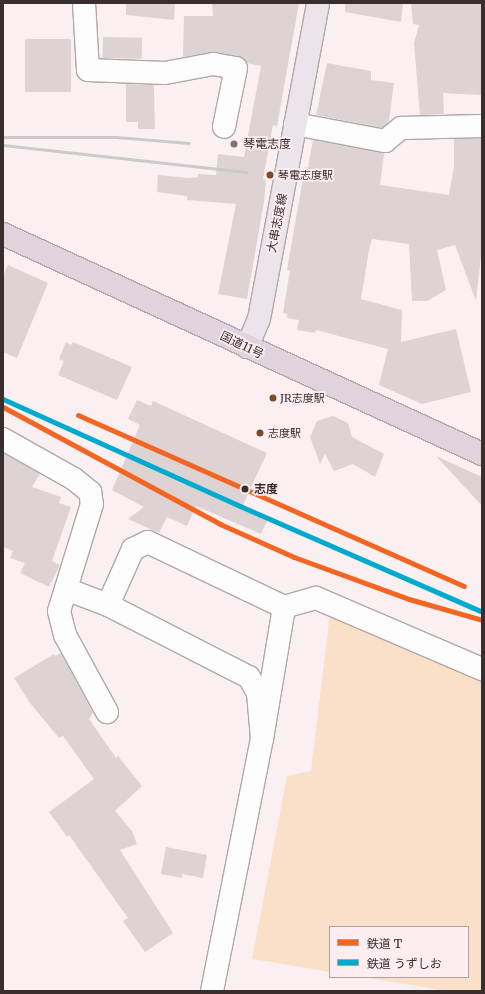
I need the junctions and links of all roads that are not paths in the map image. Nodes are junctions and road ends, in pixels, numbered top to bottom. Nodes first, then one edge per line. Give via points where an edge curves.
1 (84, 3) edge
2 (318, 3) edge
3 (295, 124) junction
4 (482, 126) edge
5 (224, 127) dead end
6 (3, 234) edge
7 (247, 347) junction
8 (3, 439) edge
9 (482, 454) edge
10 (66, 589) junction
11 (108, 605) junction
12 (284, 607) junction
13 (482, 669) edge
14 (107, 712) dead end
15 (262, 739) junction
16 (212, 991) edge

1 - 5 street via 88,70 165,73 212,64 236,68
2 - 3 main road, 大串志度線
3 - 4 street via 385,141 401,128
3 - 7 main road, 大串志度線 via 259,320
6 - 7 highway, 国道11号
7 - 9 highway, 国道11号
8 - 10 street via 74,479 90,492 92,504
10 - 11 street
10 - 14 street via 59,611 64,635
11 - 12 street via 133,549 148,542
11 - 15 street via 249,677 258,693
12 - 13 street via 316,598
12 - 15 street
15 - 16 street

